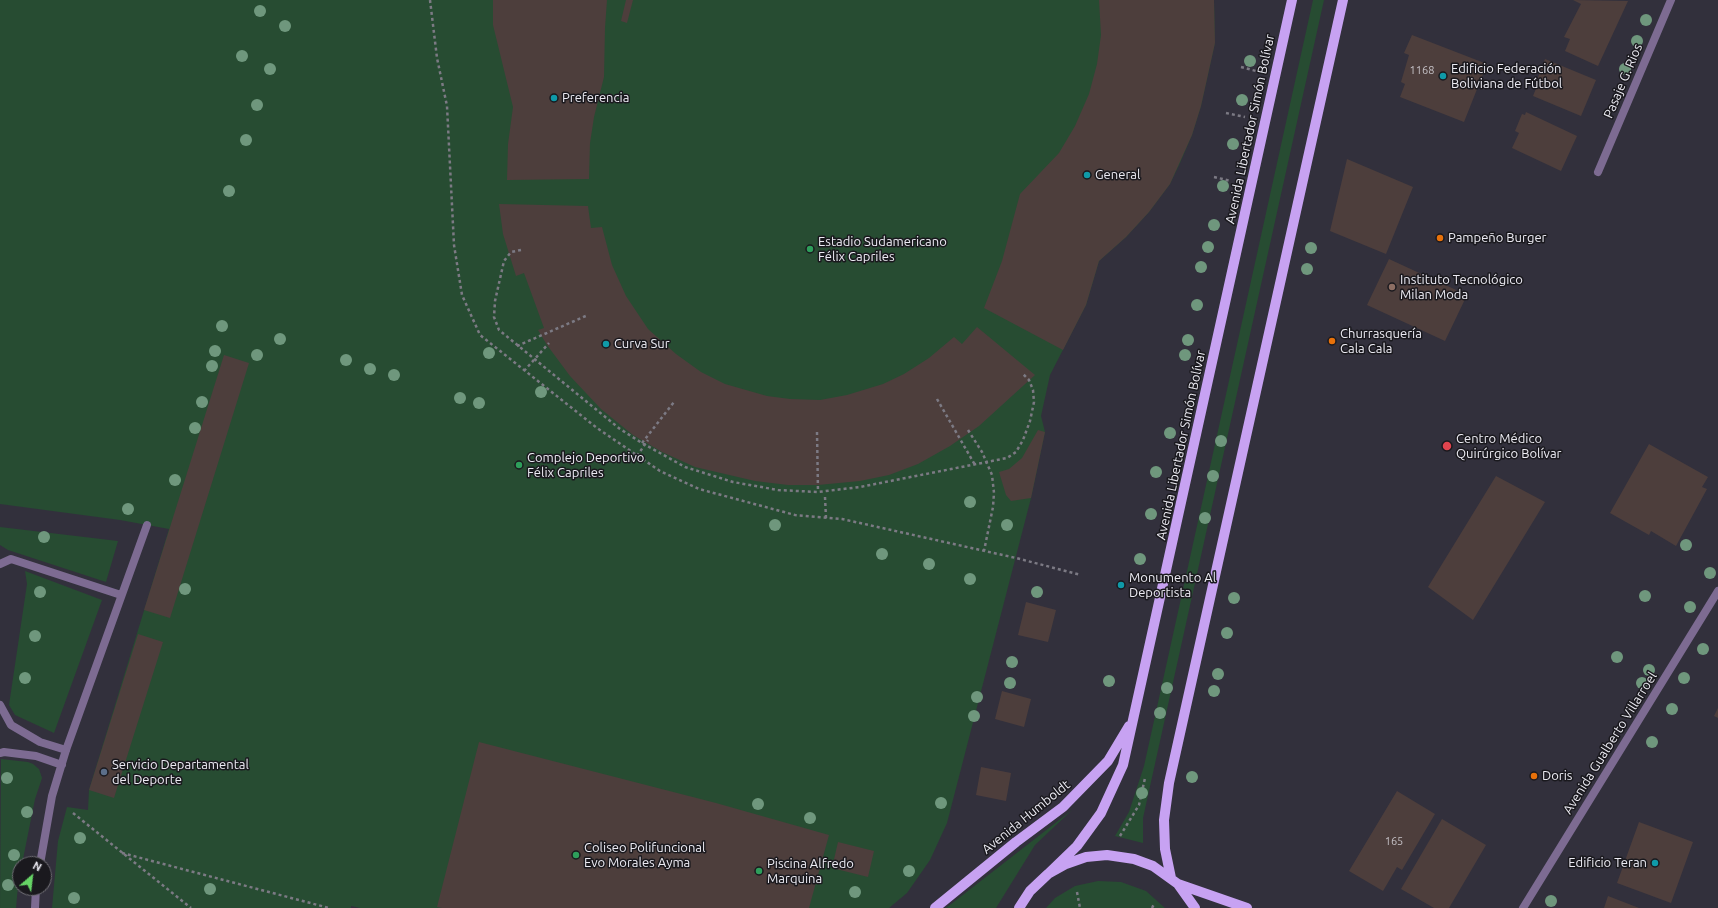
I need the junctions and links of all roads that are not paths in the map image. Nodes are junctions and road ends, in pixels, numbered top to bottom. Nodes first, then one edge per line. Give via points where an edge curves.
1 (1292, 0) edge
2 (1343, 0) edge
3 (1671, 0) edge
4 (1598, 172) dead end
5 (147, 525) dead end
6 (0, 564) edge
7 (1717, 594) edge
8 (121, 595) junction
9 (0, 705) edge
10 (1135, 717) junction
11 (66, 750) junction
12 (0, 753) edge
13 (62, 765) junction
14 (41, 856) edge
15 (1048, 874) junction
16 (1175, 881) junction
17 (36, 896) edge
18 (35, 908) edge
19 (935, 908) edge
20 (1019, 908) edge
21 (1194, 908) edge
22 (1247, 908) edge
23 (1523, 908) edge

1 - 10 main road, Avenida Libertador Simón Bolívar
2 - 16 main road via 1169,783 1164,820 1165,849
3 - 4 street, Pasaje G. Rios
5 - 8 street
6 - 8 street via 12,559
7 - 23 street, Avenida Gualberto Villarroel
8 - 11 street
9 - 11 street via 11,725 40,742
10 - 15 main road, Avenida Libertador Simón Bolívar via 1123,765 1101,813 1076,846
10 - 19 main road, Avenida Humboldt via 1108,761 1063,808 1016,842
11 - 13 street
12 - 13 street via 36,756
13 - 14 street via 52,796
15 - 16 main road via 1086,857 1107,855 1134,859 1153,866
15 - 20 main road via 1030,891
16 - 21 main road
16 - 22 main road
17 - 18 street

